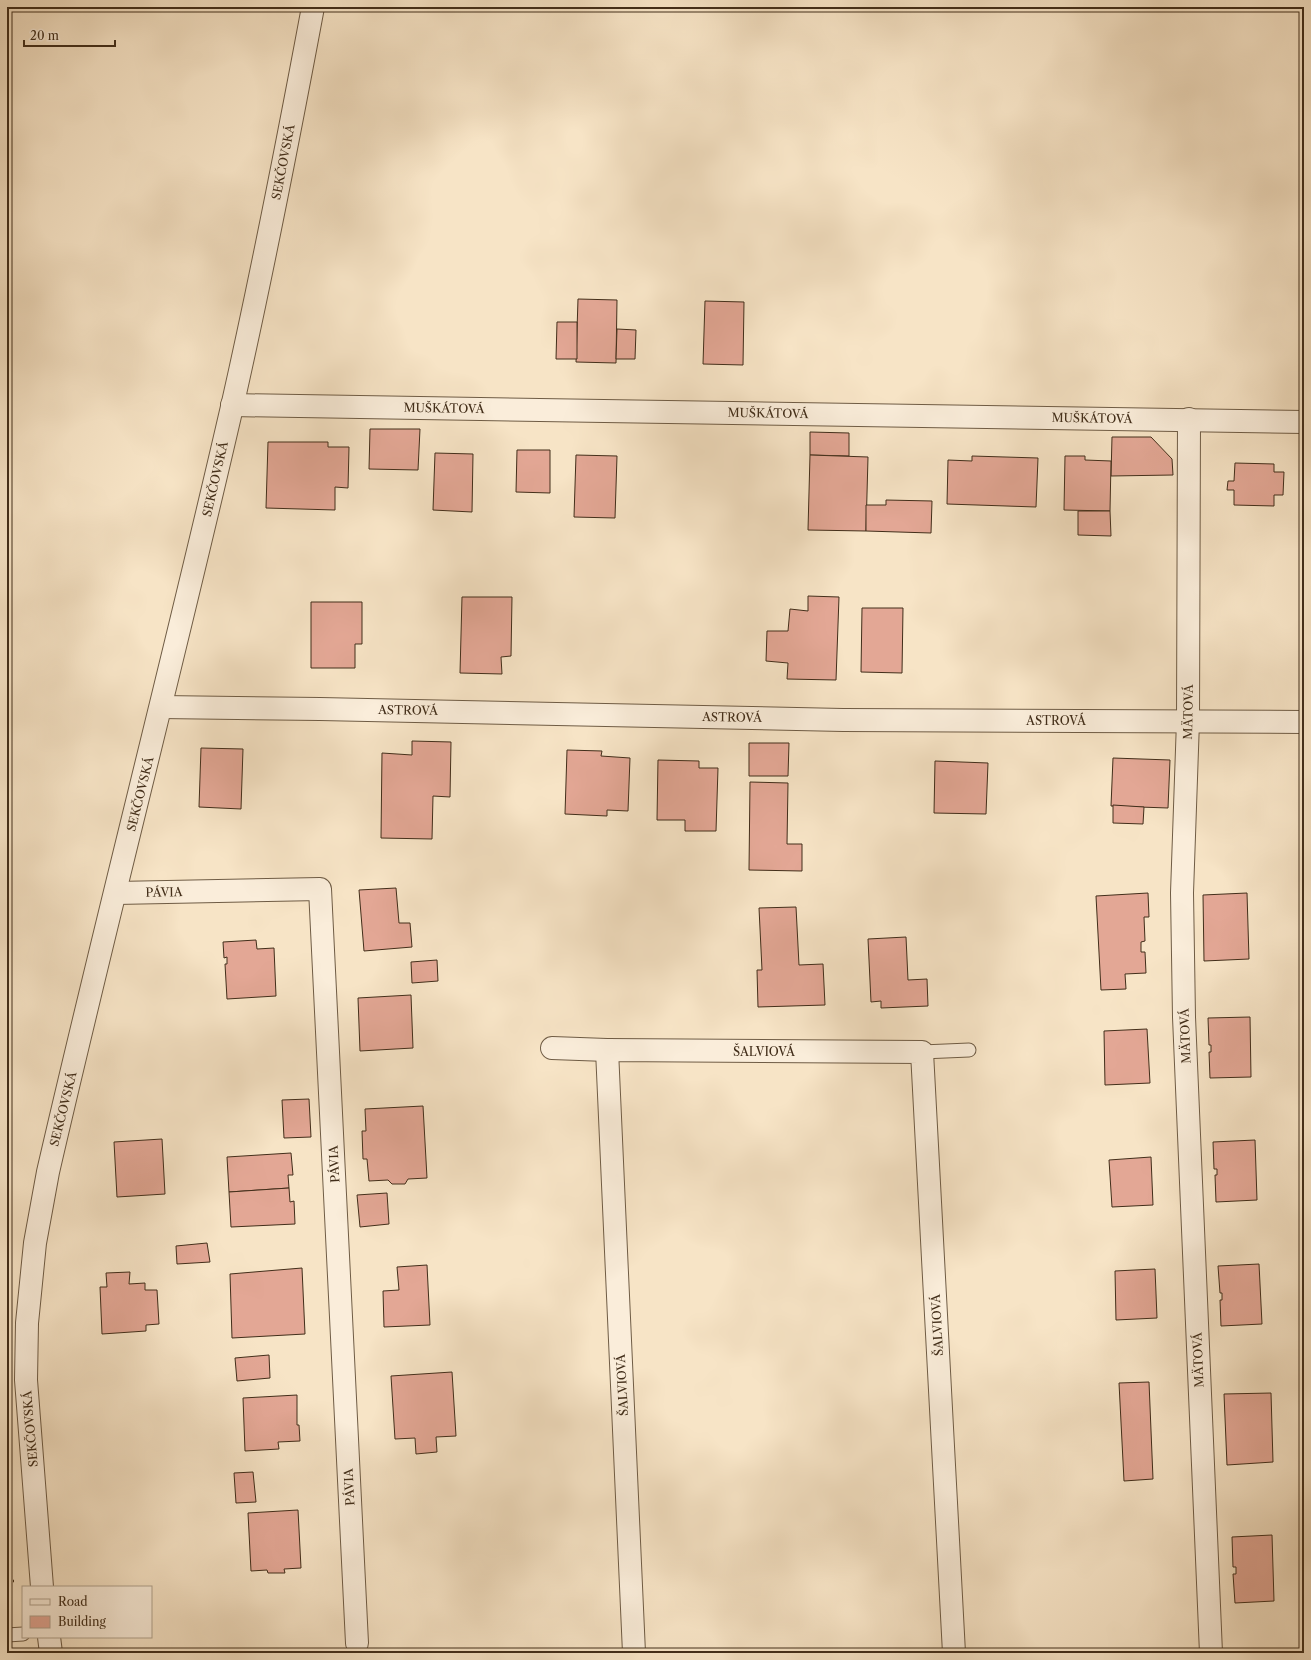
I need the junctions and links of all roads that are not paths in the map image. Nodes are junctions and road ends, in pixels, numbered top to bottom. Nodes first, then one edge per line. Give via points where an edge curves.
1 (313, 7) edge
2 (232, 405) junction
3 (1189, 419) junction
4 (1304, 422) edge
5 (161, 707) junction
6 (1188, 720) junction
7 (1304, 722) edge
8 (116, 893) junction
9 (552, 1048) dead end
10 (607, 1050) junction
11 (969, 1050) dead end
12 (922, 1052) junction
13 (42, 1586) edge
14 (22, 1634) edge
15 (7, 1635) edge
16 (49, 1638) edge
17 (357, 1643) dead end
18 (51, 1653) edge
19 (634, 1653) edge
20 (954, 1653) edge
21 (1210, 1653) edge

1 - 2 street, SEKČOVSKÁ
2 - 3 street, MUŠKÁTOVÁ
2 - 5 street, SEKČOVSKÁ
3 - 4 street, MUŠKÁTOVÁ
3 - 6 street, MÄTOVÁ
5 - 6 street, ASTROVÁ via 843,720
5 - 8 street, SEKČOVSKÁ
6 - 7 street, ASTROVÁ
6 - 21 street, MÄTOVÁ via 1182,893 1184,1017
8 - 13 street, SEKČOVSKÁ via 48,1172 27,1323 26,1380
8 - 17 street, PÁVIA via 320,889
9 - 10 street
10 - 12 street, ŠALVIOVÁ
10 - 19 street, ŠALVIOVÁ
11 - 12 lane
12 - 20 street, ŠALVIOVÁ
14 - 15 lane
16 - 18 street

